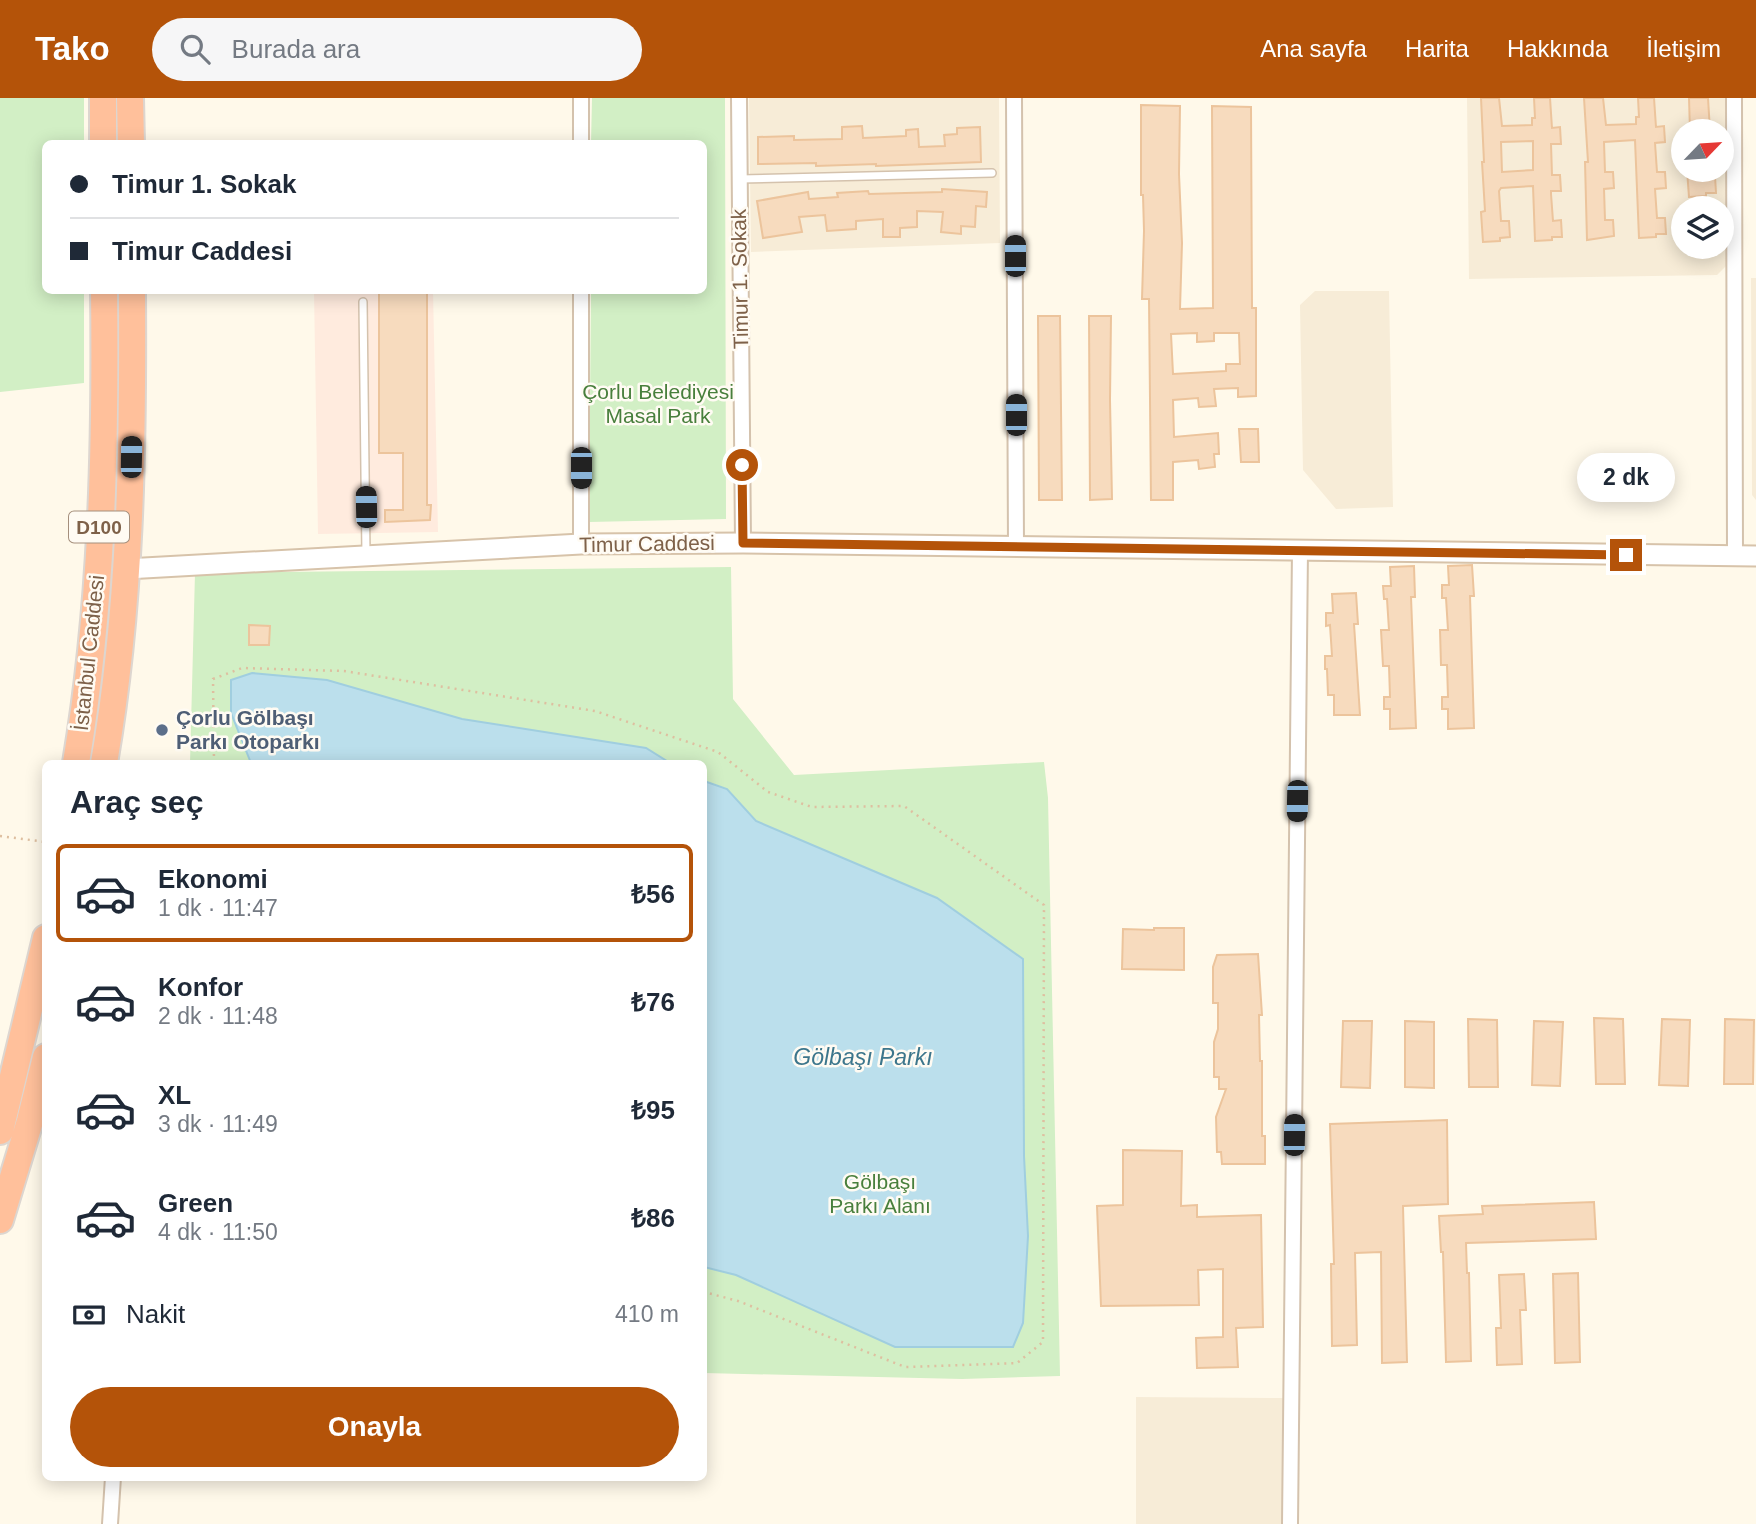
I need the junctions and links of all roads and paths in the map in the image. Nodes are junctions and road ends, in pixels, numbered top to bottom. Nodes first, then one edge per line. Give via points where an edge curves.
1 (103, 98) edge
2 (130, 98) edge
3 (581, 98) edge
4 (739, 98) edge
5 (1014, 98) edge
6 (1734, 98) edge
7 (103, 140) edge
8 (131, 140) edge
9 (581, 140) edge
10 (992, 173) dead end
11 (739, 178) junction
12 (104, 294) edge
13 (132, 294) edge
14 (581, 294) edge
15 (363, 302) dead end
16 (743, 543) junction
17 (581, 544) junction
18 (1016, 547) junction
19 (1300, 550) junction
20 (366, 556) junction
21 (1735, 556) junction
22 (1756, 556) edge
23 (126, 569) junction
24 (76, 760) edge
25 (104, 760) edge
26 (214, 760) edge
27 (0, 836) edge
28 (42, 841) edge
29 (42, 955) edge
30 (42, 1073) edge
31 (0, 1132) edge
32 (0, 1220) edge
33 (707, 1293) edge
34 (113, 1481) edge
35 (110, 1524) edge
36 (1290, 1524) edge

1 - 7 highway
2 - 8 highway
3 - 9 street
4 - 11 street, Timur 1. Sokak
5 - 18 street
6 - 21 street
10 - 11 lane
11 - 16 street, Timur 1. Sokak
12 - 24 highway, İstanbul Caddesi / D100 via 98,561
13 - 23 highway, İstanbul Caddesi / D100
14 - 17 street
15 - 20 lane
16 - 17 street, Timur Caddesi
16 - 18 street, Timur Caddesi
17 - 20 street, Timur Caddesi
18 - 19 street, Timur Caddesi
19 - 21 street, Timur Caddesi
19 - 36 street
20 - 23 street, Timur Caddesi
21 - 22 street, Timur Caddesi
23 - 25 highway, İstanbul Caddesi / D100
26 - 33 path via 213,679 242,668 344,671 582,709 718,752 768,792 812,807 904,806 1044,905 1043,1342 1017,1363 905,1367
27 - 28 path
29 - 31 highway
30 - 32 highway
34 - 35 street

